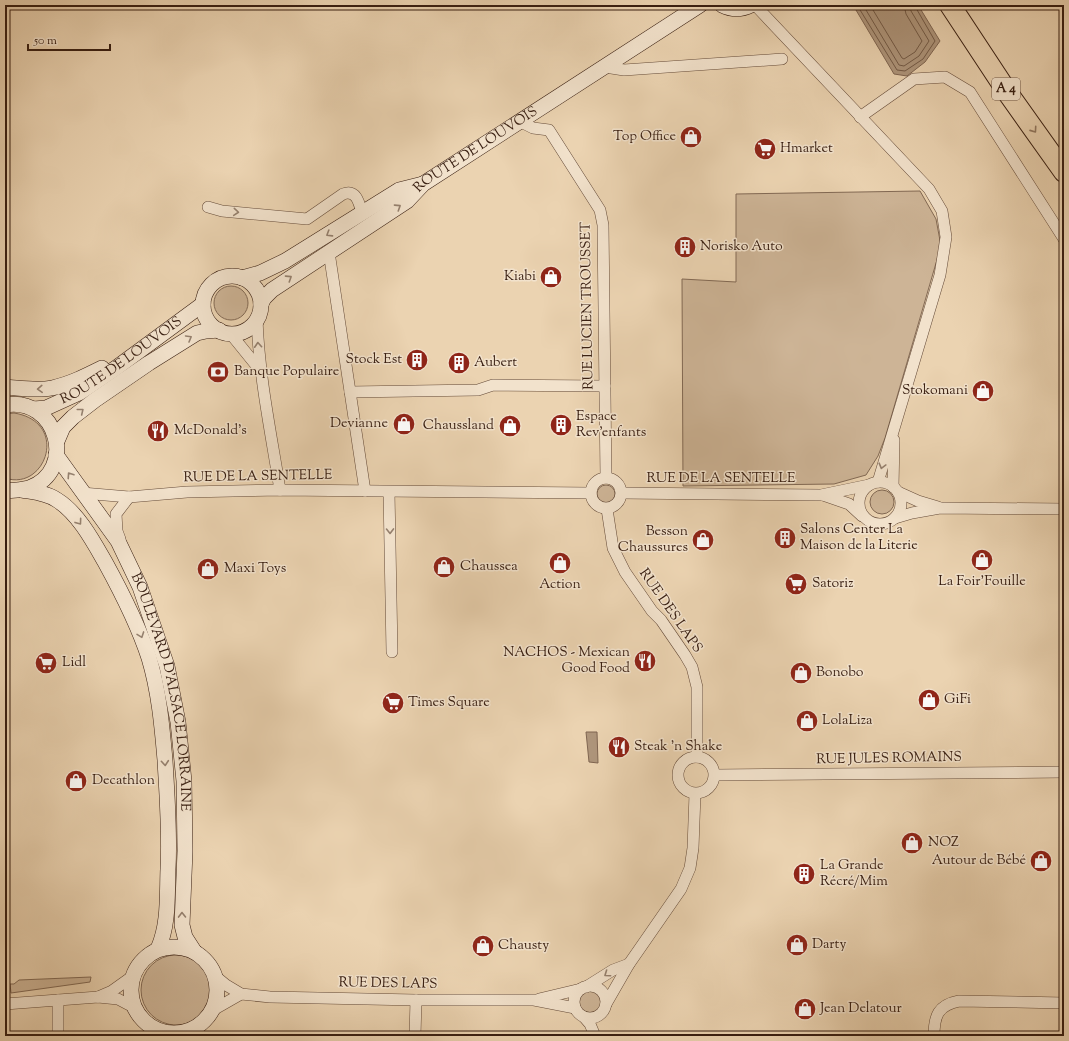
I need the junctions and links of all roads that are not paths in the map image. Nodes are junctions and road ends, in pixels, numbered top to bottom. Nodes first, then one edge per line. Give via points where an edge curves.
1 (700, 5) edge
2 (722, 5) edge
3 (751, 5) edge
4 (755, 5) edge
5 (950, 5) edge
6 (965, 5) edge
7 (782, 59) dead end
8 (605, 66) junction
9 (860, 117) junction
10 (521, 122) junction
11 (1064, 148) edge
12 (1064, 172) edge
13 (423, 184) junction
14 (208, 206) dead end
15 (362, 213) junction
16 (1064, 239) edge
17 (329, 252) junction
18 (242, 278) junction
19 (203, 304) junction
20 (261, 304) junction
21 (257, 319) junction
22 (225, 332) junction
23 (116, 368) junction
24 (261, 370) junction
25 (605, 386) junction
26 (5, 387) edge
27 (350, 392) junction
28 (5, 405) edge
29 (34, 409) junction
30 (895, 424) junction
31 (56, 448) junction
32 (606, 478) junction
33 (874, 483) junction
34 (896, 489) junction
35 (5, 490) edge
36 (22, 490) junction
37 (280, 490) junction
38 (365, 491) junction
39 (389, 492) junction
40 (591, 492) junction
41 (82, 493) junction
42 (622, 493) junction
43 (821, 495) junction
44 (129, 497) junction
45 (940, 508) junction
46 (607, 509) junction
47 (1064, 509) edge
48 (864, 517) junction
49 (895, 518) junction
50 (140, 588) junction
51 (392, 652) dead end
52 (696, 756) junction
53 (1064, 772) edge
54 (715, 776) junction
55 (695, 794) junction
56 (158, 949) junction
57 (194, 951) junction
58 (629, 964) junction
59 (133, 976) junction
60 (216, 976) junction
61 (584, 988) junction
62 (241, 994) junction
63 (98, 997) junction
64 (58, 1000) junction
65 (416, 1000) junction
66 (534, 1000) junction
67 (1064, 1003) edge
68 (5, 1004) edge
69 (606, 1004) junction
70 (135, 1008) junction
71 (575, 1008) junction
72 (213, 1010) junction
73 (598, 1016) junction
74 (584, 1017) junction
75 (152, 1031) edge
76 (187, 1033) edge
77 (58, 1036) edge
78 (415, 1036) edge
79 (596, 1036) edge
80 (934, 1036) edge

1 - 8 main road, ROUTE DE LOUVOIS
2 - 3 main road via 736,9
4 - 9 street
5 -> 12 highway, A 4
6 - 11 highway, A 4 via 1012,77
7 - 8 street via 624,70
8 - 10 main road, ROUTE DE LOUVOIS
9 - 16 street via 914,80 945,77 970,92
9 - 30 street via 929,189 942,211 946,237 940,275
10 - 13 main road, ROUTE DE LOUVOIS
10 - 25 street, RUE LUCIEN TROUSSET via 533,128 549,130 600,210 603,225
13 - 15 main road via 399,190
17 -> 13 main road, ROUTE DE LOUVOIS via 407,201
14 -> 15 street via 222,211 307,219 348,192 357,198
15 -> 18 main road via 285,260 260,273
20 -> 17 main road, ROUTE DE LOUVOIS via 272,290
17 - 27 street
18 - 19 main road via 232,276 217,280 204,296
18 - 20 main road via 256,288
19 - 22 main road via 204,312 212,326
19 - 23 main road, ROUTE DE LOUVOIS
20 - 21 main road
21 - 22 main road via 246,330 238,333
24 -> 21 street
22 - 24 street
31 -> 22 main road, ROUTE DE LOUVOIS via 64,427 73,417 149,363 197,333
23 -> 26 main road via 108,366 52,388
23 - 29 main road, ROUTE DE LOUVOIS via 79,393 46,408
24 - 37 street
25 - 27 street via 493,385 478,390
25 - 32 street, RUE LUCIEN TROUSSET
27 - 38 street
28 - 29 main road via 23,405
29 - 31 main road, BOULEVARD D'ALSACE LORRAINE via 52,428
30 -> 33 street
30 - 34 street via 893,456
31 - 36 main road, ROUTE DE LOUVOIS via 52,467 45,478 34,486
41 -> 31 main road, BOULEVARD D'ALSACE LORRAINE
32 - 40 street via 595,483
32 - 42 street via 616,481
33 - 34 street via 883,482
33 - 43 street, RUE DE LA SENTELLE
33 - 48 street via 861,494 859,500
34 - 45 street via 918,501
34 - 49 street via 901,506
35 - 36 main road
36 -> 56 main road, BOULEVARD D'ALSACE LORRAINE via 57,500 73,514 93,541 122,593 149,659 161,719 169,851 166,923
37 - 38 street, RUE DE LA SENTELLE
37 - 44 street, RUE DE LA SENTELLE via 188,492
38 - 39 street, RUE DE LA SENTELLE
39 - 40 street, RUE DE LA SENTELLE
39 -> 51 street
40 - 46 street via 591,498 596,505
41 - 44 street, RUE DE LA SENTELLE
41 - 50 main road, BOULEVARD D'ALSACE LORRAINE via 118,541
42 - 43 street, RUE DE LA SENTELLE
42 - 46 street via 619,502
43 - 48 street, RUE DE LA SENTELLE via 849,504
44 - 50 street via 116,514 117,531
45 - 47 street
45 - 49 street
46 - 52 street, RUE DES LAPS via 613,548 625,572 692,667 697,687
48 - 49 street via 881,524
57 -> 50 main road, BOULEVARD D'ALSACE LORRAINE via 185,937 182,925 184,781 178,722 167,666
52 - 54 street via 706,759 712,766
52 - 55 street via 687,759 680,766 678,775 680,784 686,791
53 - 54 street, RUE JULES ROMAINS
54 - 55 street via 712,785 704,792
55 - 58 street via 694,848 690,868 681,889
56 - 57 main road via 170,946
56 - 59 main road via 140,962
57 - 60 main road via 203,957
58 -> 61 street, RUE DES LAPS via 613,970
58 - 69 street
59 - 63 street via 112,991
59 - 70 main road via 131,997
60 - 62 street, RUE DES LAPS
60 - 72 main road via 217,999
61 - 66 street, RUE DES LAPS
61 - 69 street via 594,986 601,990
61 - 71 street via 577,992
62 - 65 street, RUE DES LAPS via 270,997
62 - 72 street
63 - 64 street
63 - 70 street via 118,999
64 - 68 street
64 - 77 street
65 - 66 street, RUE DES LAPS
65 - 78 street
66 - 71 street, RUE DES LAPS
67 - 80 street via 950,1003 936,1018
69 - 73 street via 604,1011
70 - 75 main road
71 - 74 street
72 - 76 main road via 207,1019
73 - 74 street
73 - 79 street
74 - 79 street
75 - 76 main road

